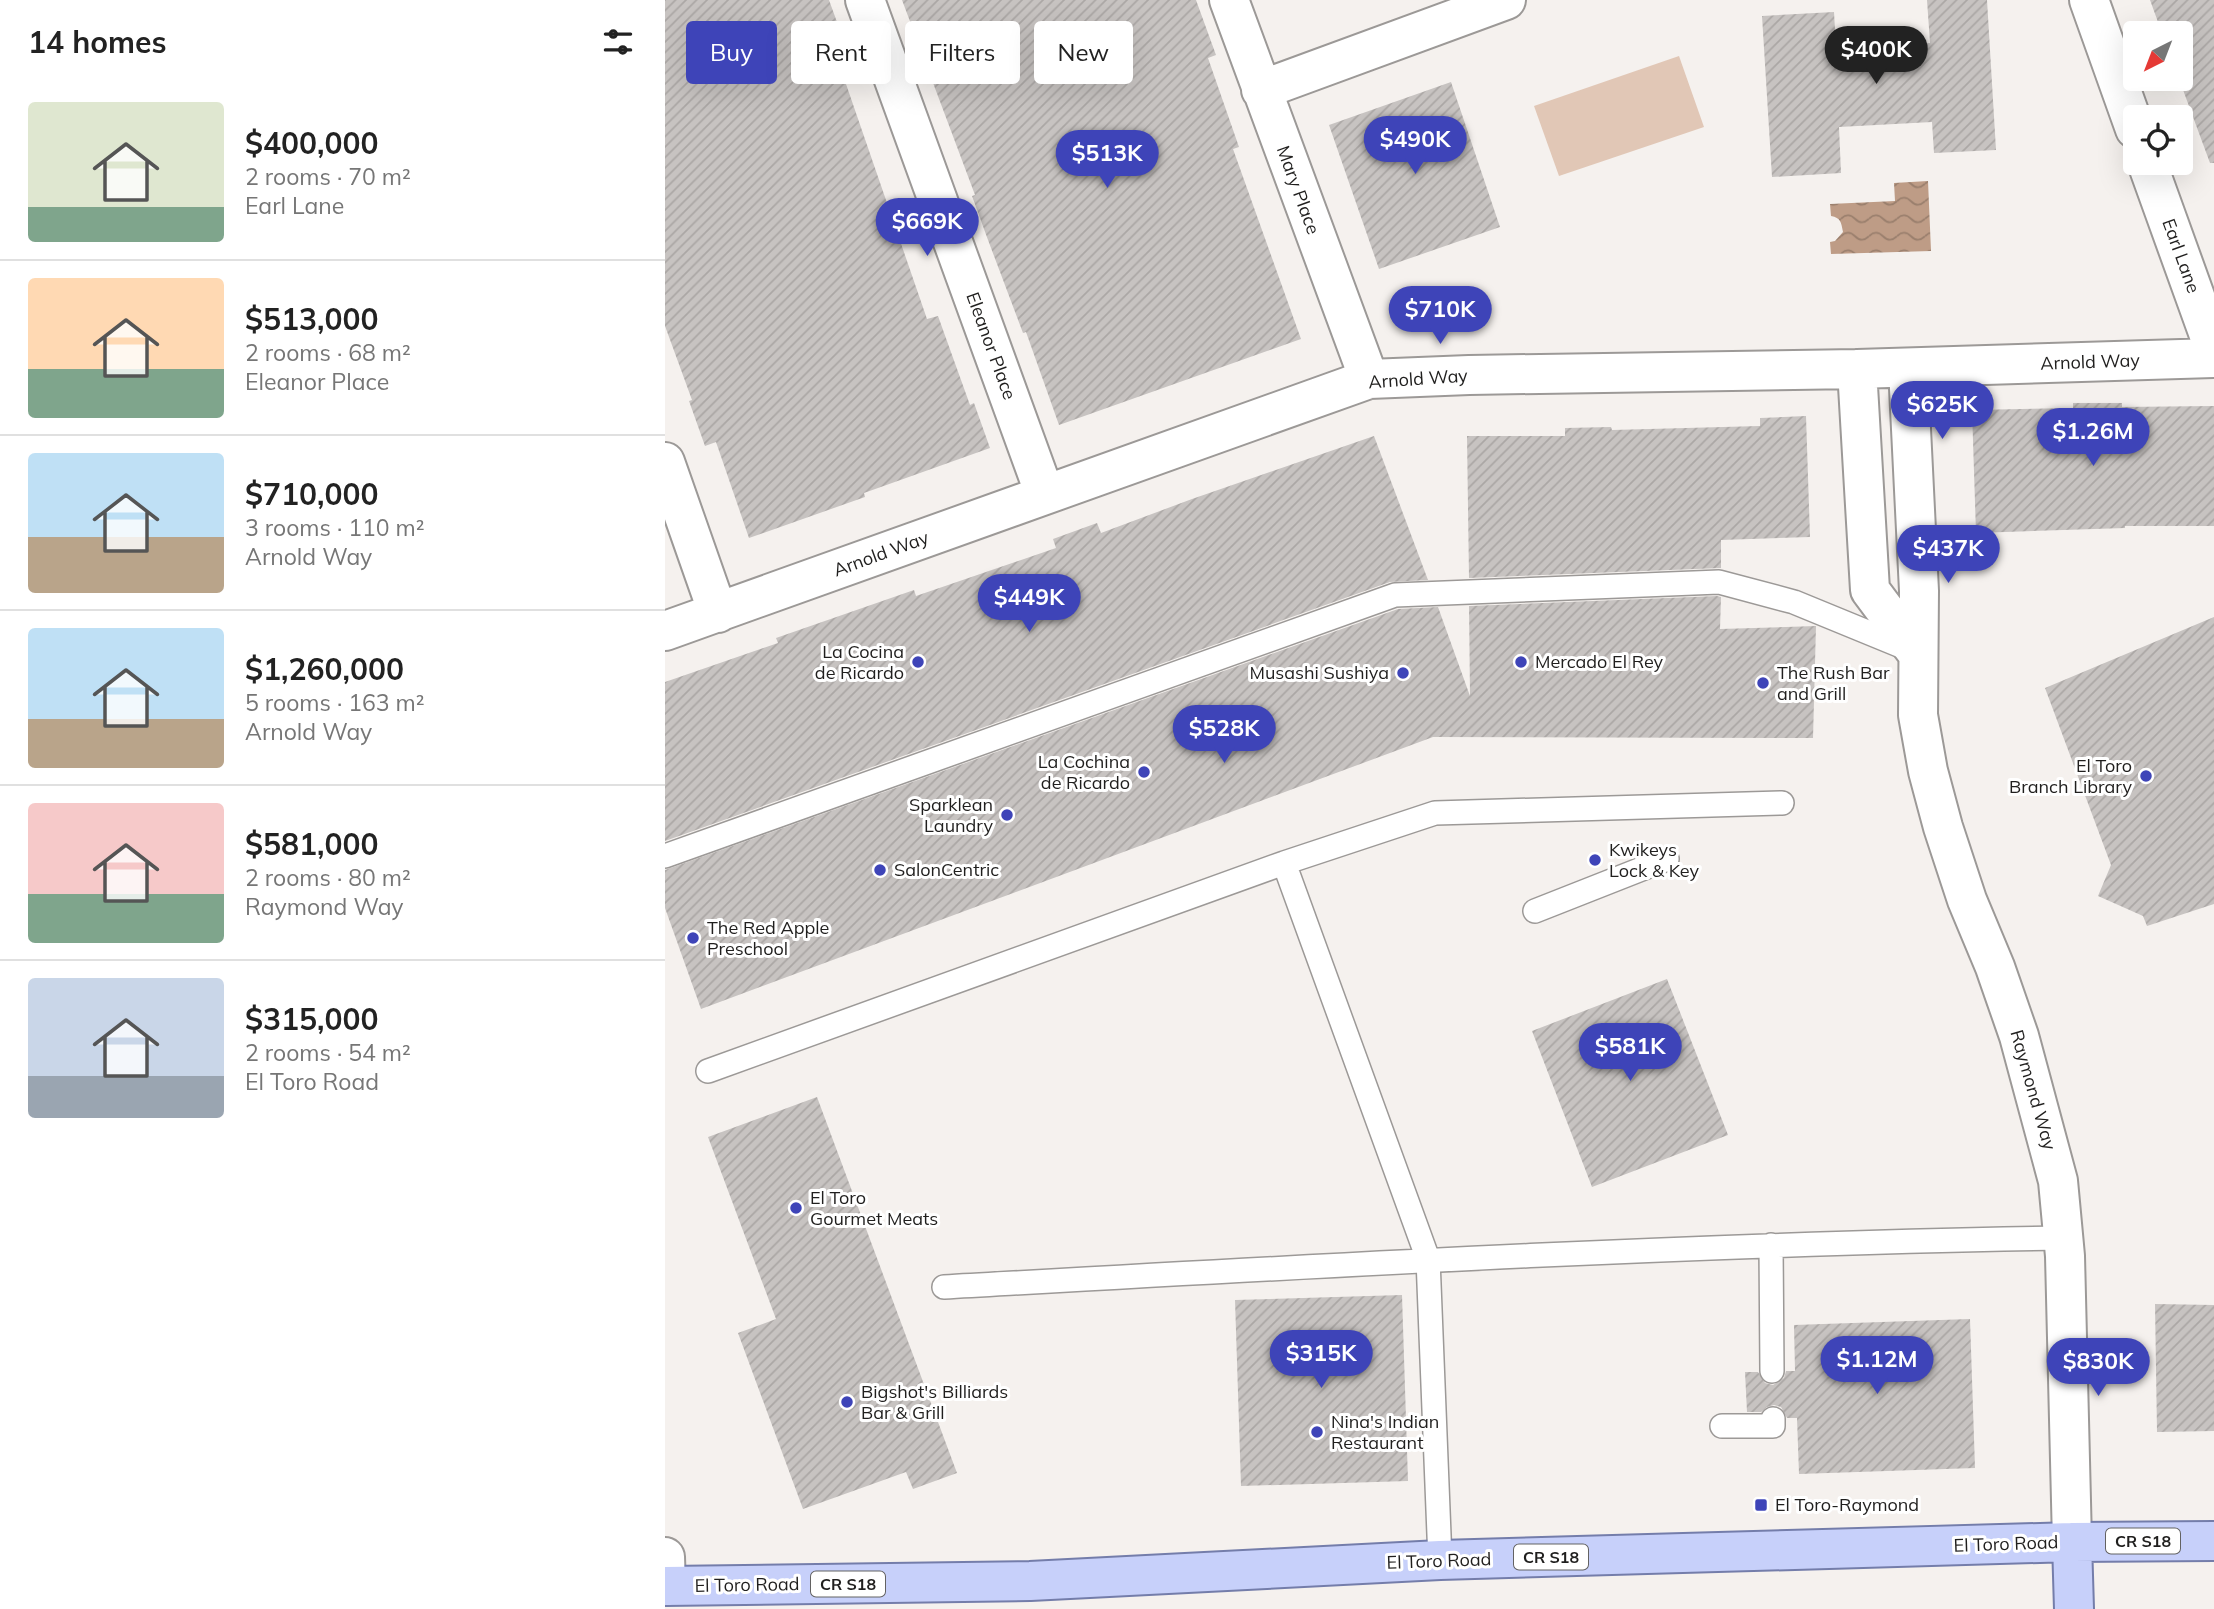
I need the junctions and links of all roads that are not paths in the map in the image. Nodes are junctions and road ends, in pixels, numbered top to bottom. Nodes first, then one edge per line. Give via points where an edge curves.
1 (866, 0) edge
2 (1229, 0) edge
3 (1506, 0) edge
4 (2089, 0) edge
5 (1261, 90) junction
6 (2126, 105) edge
7 (2151, 175) edge
8 (2214, 349) edge
9 (2214, 358) edge
10 (1908, 368) junction
11 (1857, 369) junction
12 (1369, 379) junction
13 (665, 462) edge
14 (1045, 495) junction
15 (718, 612) junction
16 (665, 631) edge
17 (1917, 653) junction
18 (1782, 803) dead end
19 (665, 856) edge
20 (1667, 859) dead end
21 (1284, 863) junction
22 (1535, 911) dead end
23 (708, 1071) dead end
24 (2064, 1238) junction
25 (1771, 1245) junction
26 (1428, 1259) junction
27 (944, 1287) dead end
28 (1772, 1371) dead end
29 (1773, 1419) dead end
30 (1722, 1426) dead end
31 (2214, 1541) edge
32 (2072, 1542) junction
33 (665, 1557) edge
34 (1440, 1560) junction
35 (665, 1586) edge
36 (667, 1609) edge
37 (2074, 1609) edge

1 - 14 street, Eleanor Place
2 - 5 street, Mary Place
3 - 5 street
4 - 6 street
5 - 12 street, Mary Place
7 - 8 street, Earl Lane
9 - 10 street, Arnold Way
10 - 11 street, Arnold Way
10 - 17 street, Raymond Way via 1919,591
11 - 12 street, Arnold Way
11 - 17 street via 1870,590
12 - 14 street, Arnold Way
13 - 15 street
14 - 15 street, Arnold Way
15 - 16 street, Arnold Way
17 - 19 lane via 1794,602 1719,582 1395,595
17 - 24 street, Raymond Way via 1919,715 1928,771 1966,900 2019,1036 2058,1181
18 - 21 lane via 1435,813
20 - 22 lane
21 - 23 lane
21 - 26 lane
24 - 25 lane
24 - 32 street, Raymond Way
25 - 26 lane
25 - 28 lane
26 - 27 lane
26 - 34 lane
29 - 30 lane via 1773,1426
31 - 32 main road, El Toro Road / CR S18
32 - 34 main road, El Toro Road / CR S18
32 - 37 main road
33 - 35 street
34 - 35 main road, El Toro Road / CR S18 via 1030,1581
35 - 36 main road

